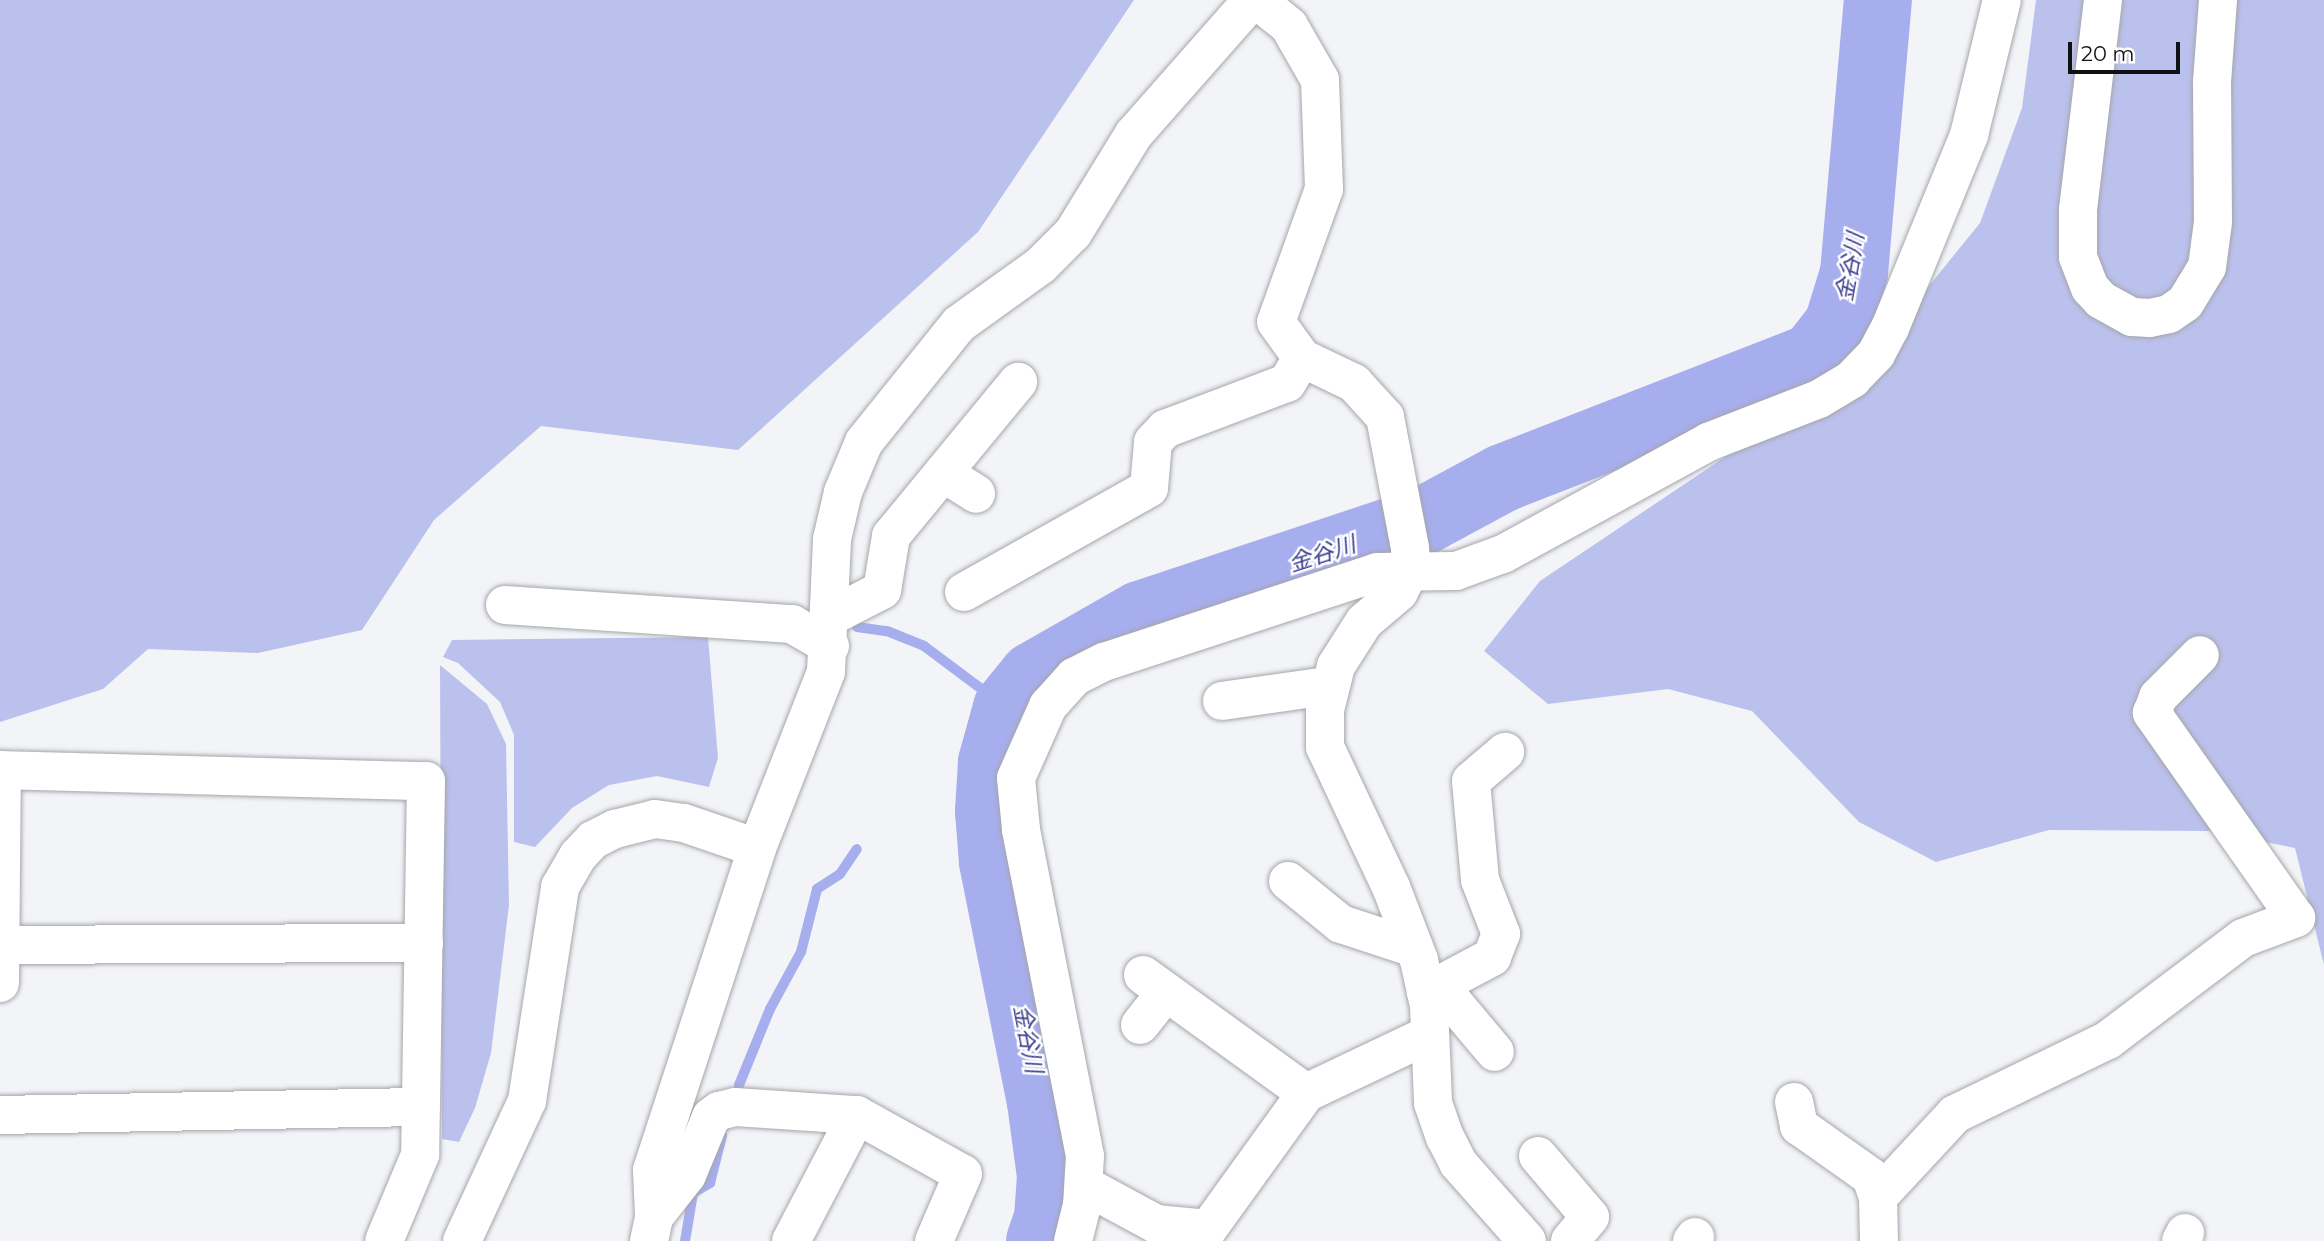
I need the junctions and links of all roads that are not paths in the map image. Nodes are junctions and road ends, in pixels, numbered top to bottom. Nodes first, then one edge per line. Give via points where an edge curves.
1 (1252, 0) edge
2 (1257, 0) edge
3 (2002, 0) edge
4 (2104, 0) edge
5 (2218, 0) edge
6 (1303, 358) junction
7 (1018, 382) dead end
8 (943, 473) junction
9 (976, 494) dead end
10 (1410, 558) junction
11 (809, 575) dead end
12 (964, 592) dead end
13 (505, 605) dead end
14 (822, 631) junction
15 (2200, 654) dead end
16 (1328, 686) junction
17 (1222, 701) dead end
18 (1505, 752) dead end
19 (1, 770) edge
20 (757, 848) junction
21 (1288, 881) dead end
22 (424, 943) junction
23 (0, 946) edge
24 (1414, 948) junction
25 (0, 983) edge
26 (1426, 992) junction
27 (1140, 1025) dead end
28 (1430, 1034) junction
29 (1495, 1052) dead end
30 (1306, 1094) junction
31 (1794, 1102) dead end
32 (421, 1107) junction
33 (0, 1115) edge
34 (857, 1115) junction
35 (1538, 1156) dead end
36 (1084, 1185) junction
37 (1878, 1197) junction
38 (652, 1229) edge
39 (1152, 1232) edge
40 (384, 1241) edge
41 (462, 1241) edge
42 (791, 1241) edge
43 (934, 1241) edge
44 (1073, 1241) edge
45 (1527, 1241) edge
46 (1570, 1241) edge
47 (1878, 1241) edge

1 - 14 street via 1134,134 1073,233 1041,265 959,324 863,442 836,515
2 - 6 street via 1289,26 1320,80 1324,189 1276,311 1282,334
3 - 10 street via 1969,135 1890,328 1865,367 1819,399 1708,442 1503,554 1456,571
4 - 5 street via 2078,209 2078,257 2090,288 2101,300 2132,317 2150,318 2169,314 2185,303 2207,267 2213,222 2212,82
6 - 10 street via 1354,383 1385,417
6 - 12 street via 1287,383 1165,429 1153,442 1149,488
7 - 8 street
8 - 9 street
8 - 14 street via 891,536 882,590
10 - 16 street via 1399,592 1364,622
10 - 36 street via 1104,662 1074,677 1048,706 1031,736 1016,778 1021,829 1085,1156
11 - 14 street
13 - 14 street via 792,624
14 - 20 street via 826,673
15 - 37 street via 2158,696 2152,713 2296,918 2243,937 2108,1040 1955,1114
16 - 17 street
16 - 24 street via 1325,747 1391,887
18 - 26 street via 1471,781 1480,880 1501,934 1492,957
19 - 22 street via 426,781
19 - 23 street
20 - 38 street via 652,1170
20 - 41 street via 684,823 654,820 615,829 593,840 578,856 560,887 527,1101
21 - 24 street via 1341,925
22 - 23 street
22 - 32 street
23 - 25 street
24 - 26 street
26 - 28 street
26 - 29 street via 1453,1002
27 - 30 street via 1154,983
28 - 30 street
28 - 45 street via 1433,1102 1445,1138 1458,1163
30 - 39 street via 1208,1229
31 - 37 street via 1799,1126 1871,1177
32 - 33 street
32 - 40 street via 420,1155
34 - 38 street via 735,1107 719,1111 711,1118 687,1175
34 - 42 street
34 - 43 street via 963,1174
35 - 46 street via 1590,1217
36 - 39 street
36 - 44 street
37 - 47 street

